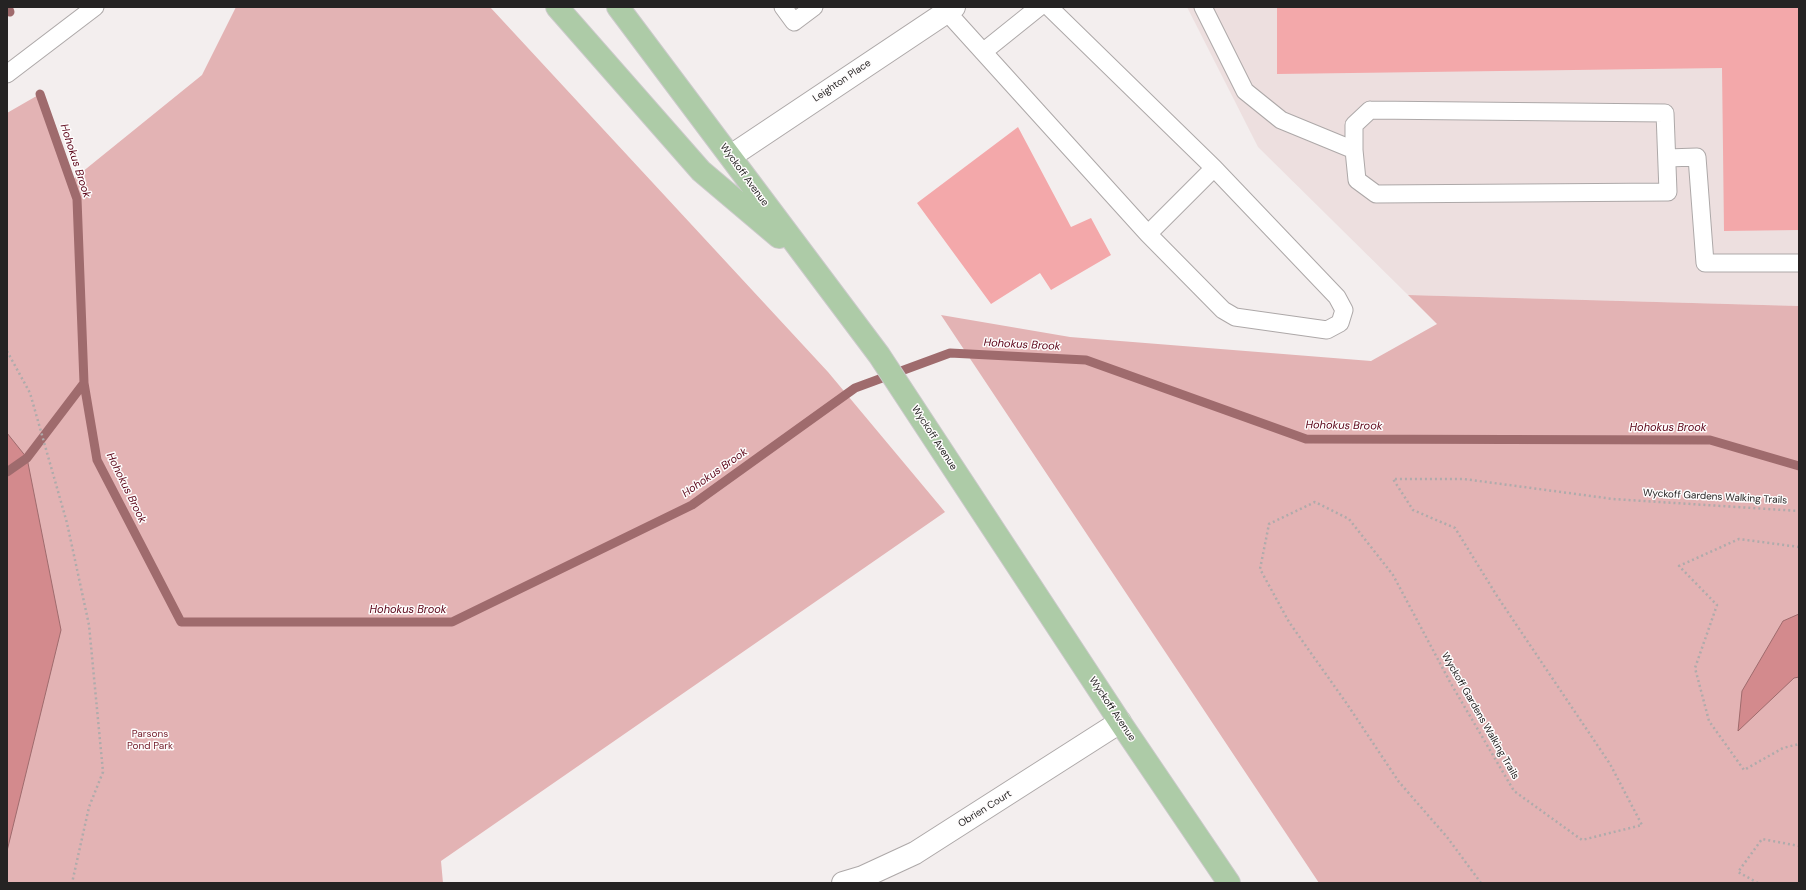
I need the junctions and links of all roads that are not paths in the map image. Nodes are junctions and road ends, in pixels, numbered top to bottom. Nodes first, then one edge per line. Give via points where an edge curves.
1 (95, 7) edge
2 (557, 7) edge
3 (618, 7) edge
4 (783, 7) edge
5 (814, 7) edge
6 (1039, 7) edge
7 (1049, 7) edge
8 (1203, 7) edge
9 (950, 9) edge
10 (983, 52) junction
11 (7, 74) edge
12 (1354, 150) junction
13 (731, 156) junction
14 (1667, 158) junction
15 (1214, 168) junction
16 (1148, 234) junction
17 (806, 260) junction
18 (1799, 263) edge
19 (1120, 722) junction
20 (843, 883) edge
21 (1229, 883) edge

1 - 11 lane
2 - 17 main road via 700,171
3 - 13 main road, Wyckoff Avenue
4 - 5 lane via 794,22
6 - 10 lane
7 - 15 lane
8 - 12 lane via 1245,91 1281,120
9 - 10 lane
9 - 13 street, Leighton Place
10 - 16 lane
12 - 14 lane via 1357,180 1376,194 1668,192
12 - 14 lane via 1354,125 1370,110 1665,113
13 - 17 main road, Wyckoff Avenue
14 - 18 lane via 1697,157 1705,263
15 - 16 lane
15 - 16 lane via 1337,297 1344,310 1340,323 1327,330 1236,317 1223,310
17 - 19 main road, Wyckoff Avenue via 879,355
19 - 20 street, Obrien Court via 915,853 863,877
19 - 21 main road, Wyckoff Avenue

